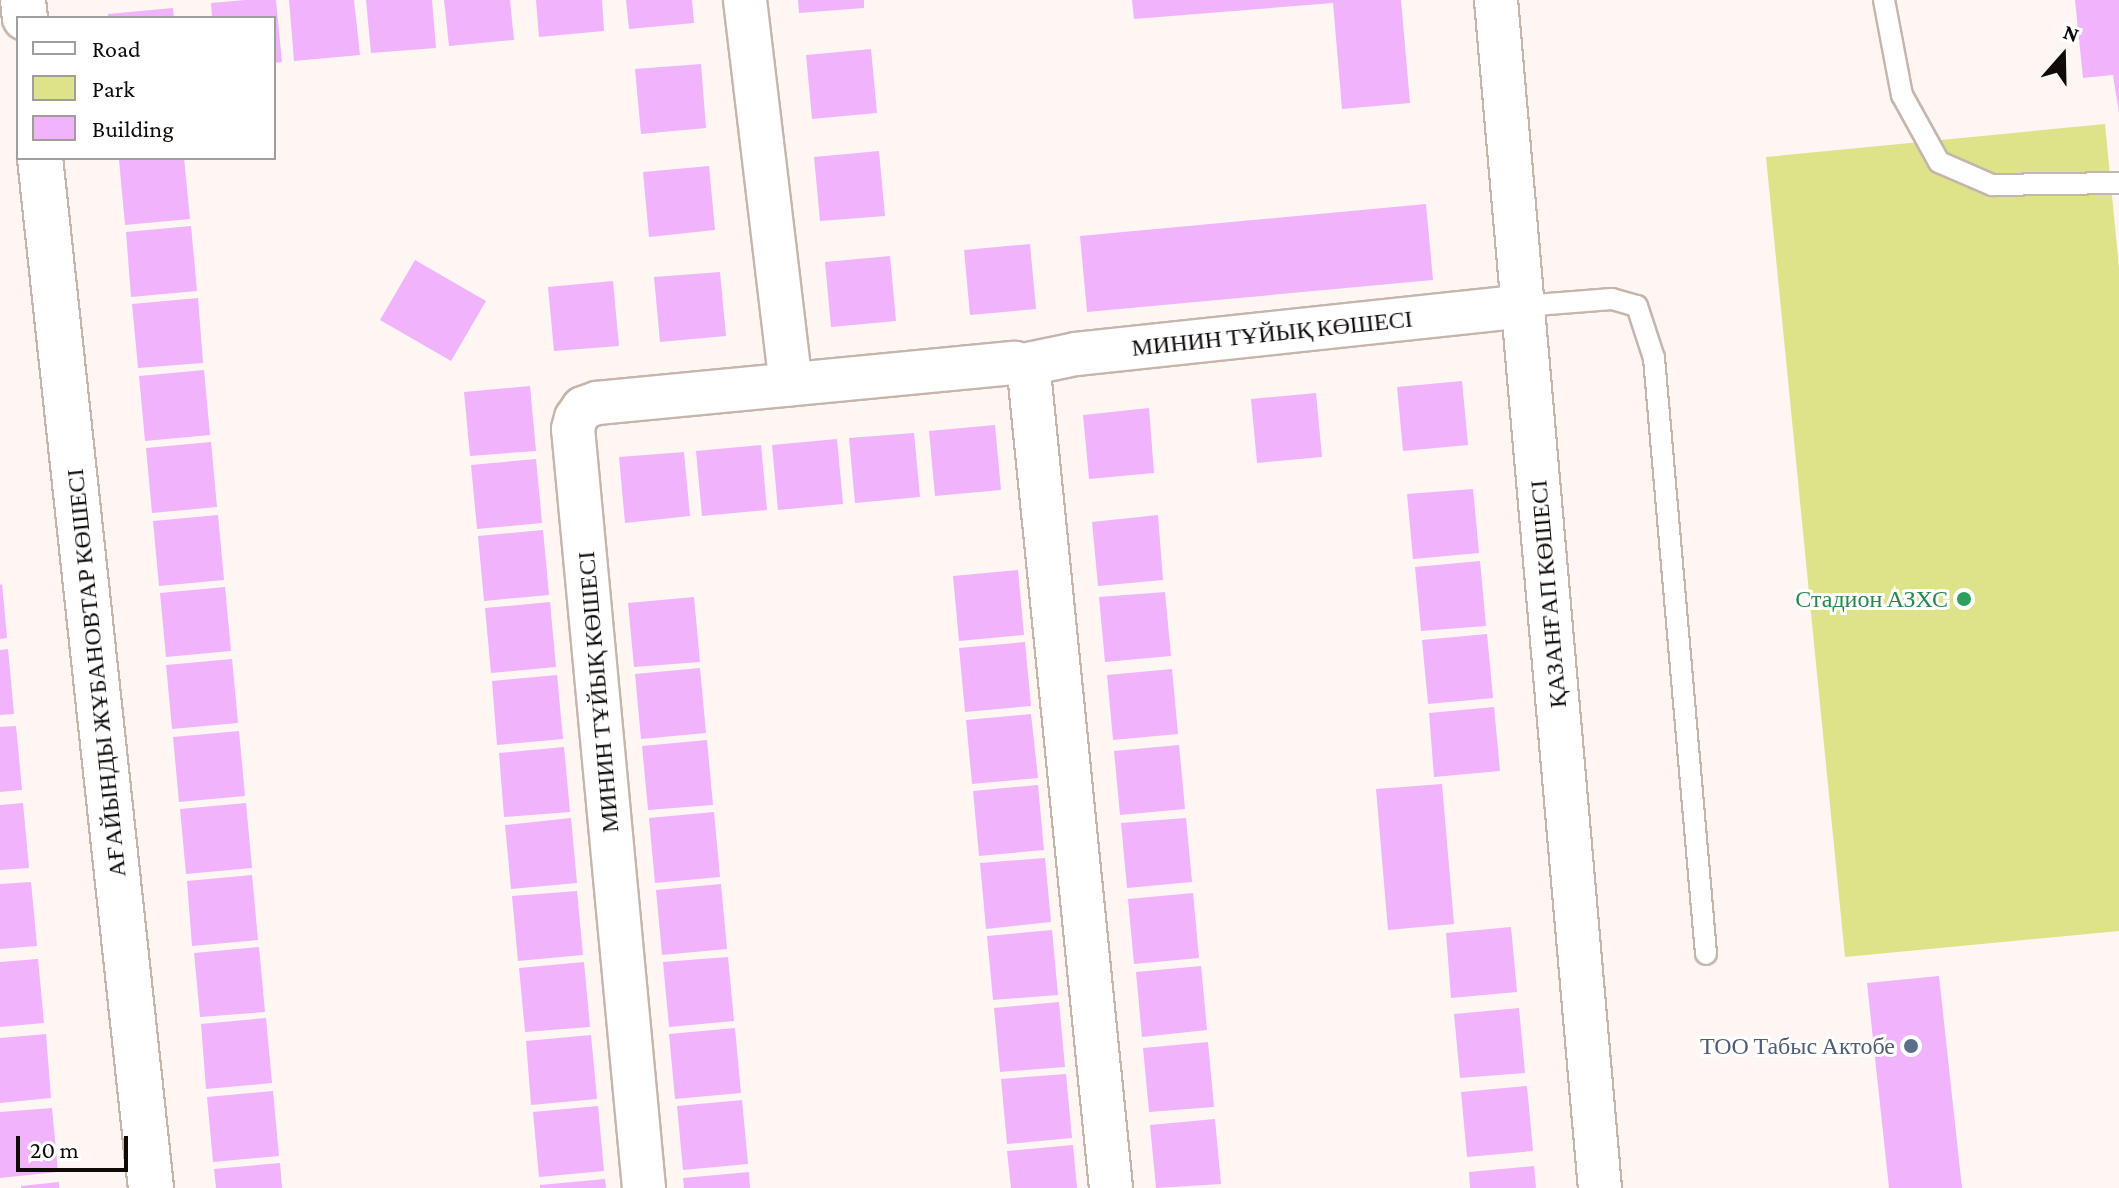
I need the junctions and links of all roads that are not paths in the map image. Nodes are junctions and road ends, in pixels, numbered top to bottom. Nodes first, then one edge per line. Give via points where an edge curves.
1 (745, 0) edge
2 (1496, 0) edge
3 (1884, 0) edge
4 (40, 160) edge
5 (2119, 183) edge
6 (1523, 306) junction
7 (1023, 365) junction
8 (791, 384) junction
9 (1706, 954) dead end
10 (151, 1188) edge
11 (644, 1188) edge
12 (1111, 1188) edge
13 (1600, 1188) edge

1 - 8 street
2 - 6 street, ҚАЗАНҒАП КӨШЕСІ
3 - 5 lane via 1902,95 1939,162 1992,185
4 - 10 street, АҒАЙЫНДЫ ЖҰБАНОВТАР КӨШЕСІ
6 - 7 street, МИНИН ТҰЙЫҚ КӨШЕСІ via 1076,354
6 - 9 lane via 1612,299 1637,306 1654,358
6 - 13 street, ҚАЗАНҒАП КӨШЕСІ
7 - 8 street, МИНИН ТҰЙЫҚ КӨШЕСІ
7 - 12 street via 1029,372
8 - 11 street, МИНИН ТҰЙЫҚ КӨШЕСІ via 597,403 583,408 573,429

